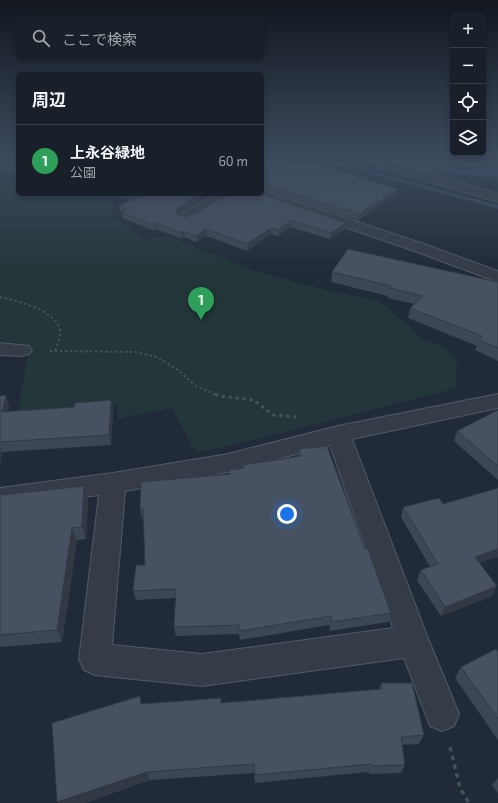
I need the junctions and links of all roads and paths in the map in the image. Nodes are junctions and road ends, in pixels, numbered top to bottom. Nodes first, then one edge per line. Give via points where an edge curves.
1 (266, 195) edge
2 (488, 195) edge
3 (223, 196) edge
4 (498, 198) edge
5 (185, 218) edge
6 (498, 276) edge
7 (0, 297) edge
8 (0, 349) edge
9 (22, 350) dead end
10 (498, 401) edge
11 (303, 417) dead end
12 (338, 434) junction
13 (113, 482) junction
14 (0, 498) edge
15 (413, 641) junction
16 (442, 714) joint
17 (469, 803) edge

1 - 6 street
2 - 4 street
3 - 5 street
7 - 11 path via 45,311 58,324 61,331 55,351 136,352 157,357 178,370 196,386 220,396 254,400 274,415
8 - 9 street
10 - 12 street
12 - 13 street via 228,463
12 - 15 street
13 - 14 street
13 - 15 street via 95,659 202,670
15 - 16 street
16 - 17 path via 460,788

